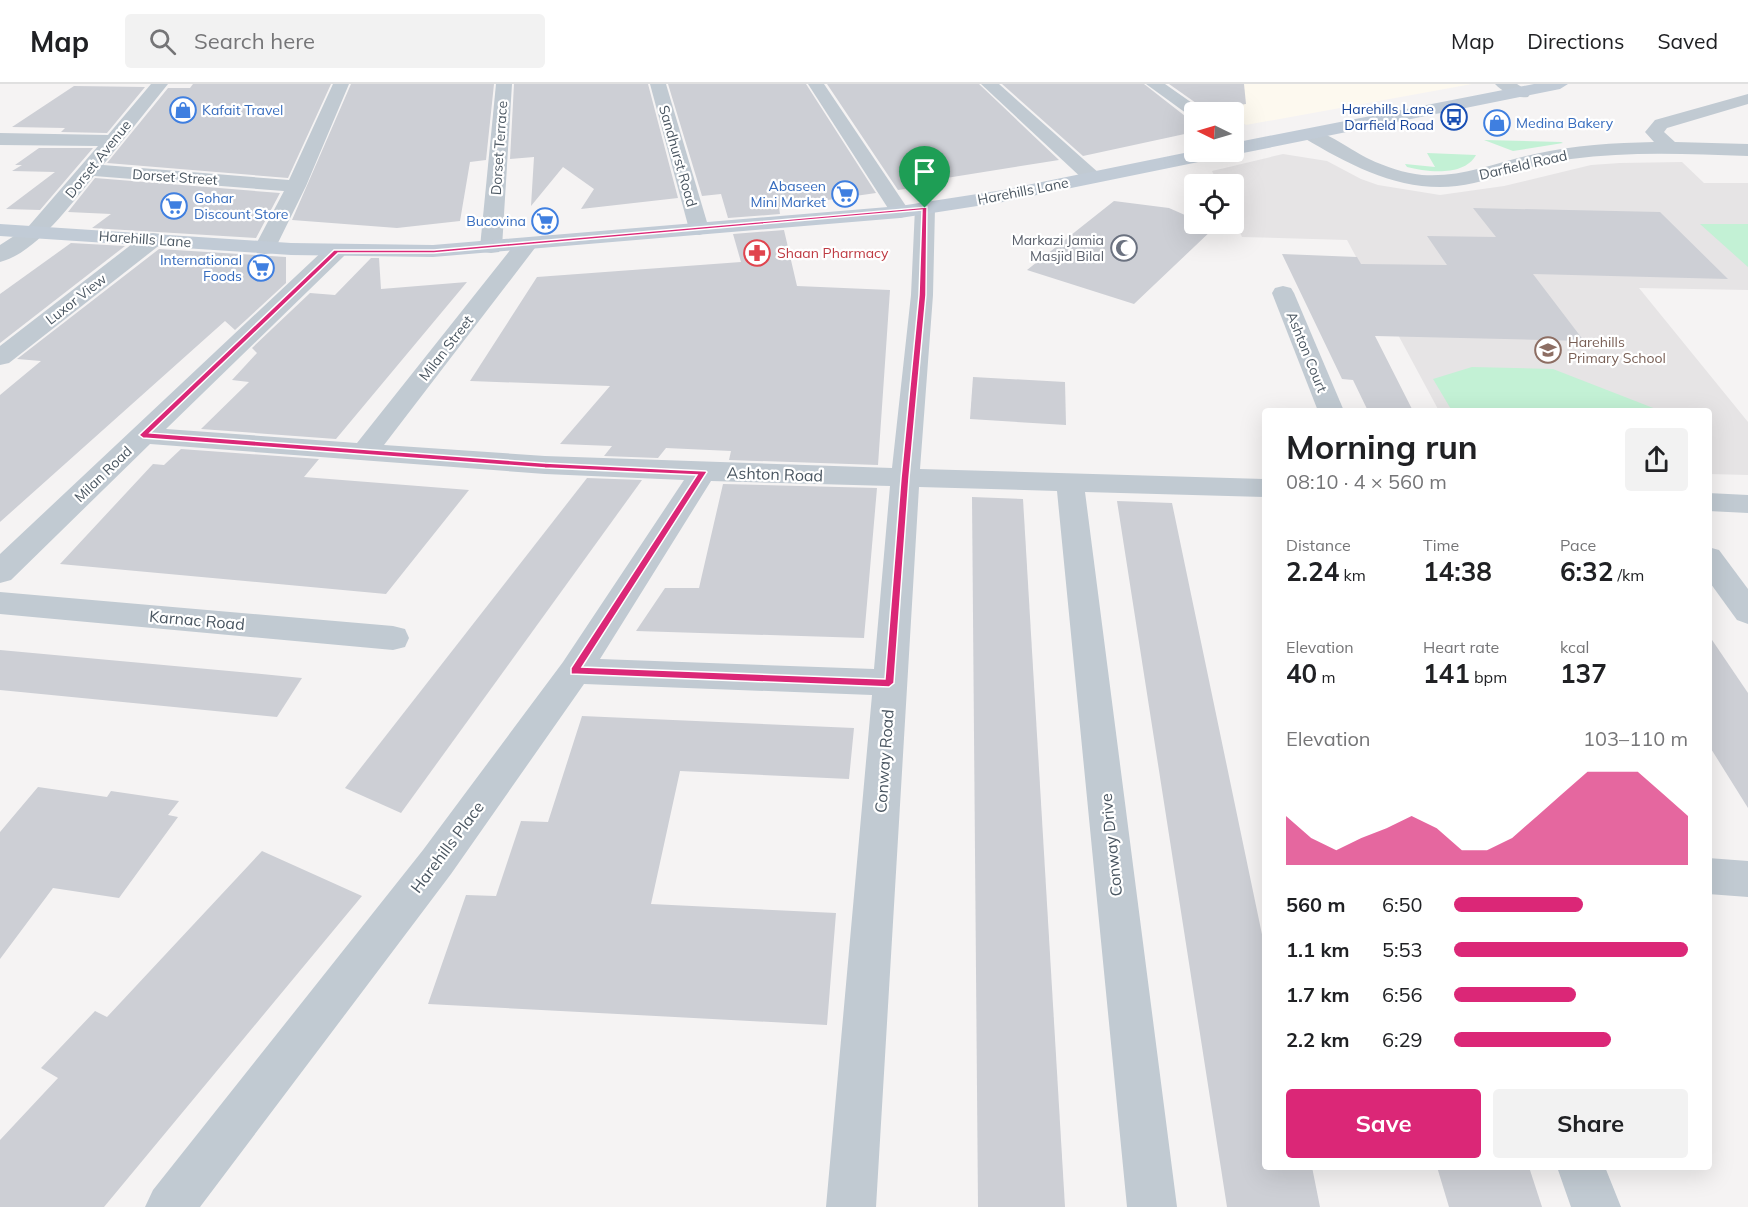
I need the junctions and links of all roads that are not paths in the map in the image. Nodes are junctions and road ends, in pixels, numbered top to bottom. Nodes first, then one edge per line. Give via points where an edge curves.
1 (160, 84) edge
2 (341, 84) edge
3 (504, 84) edge
4 (658, 84) edge
5 (816, 84) edge
6 (989, 84) edge
7 (1154, 84) edge
8 (1503, 84) edge
9 (1560, 84) edge
10 (1522, 93) junction
11 (1748, 99) edge
12 (1184, 104) edge
13 (1310, 134) junction
14 (0, 139) edge
15 (113, 141) junction
16 (1244, 146) edge
17 (1670, 148) junction
18 (1748, 150) edge
19 (1184, 159) edge
20 (89, 170) junction
21 (1093, 178) junction
22 (296, 186) junction
23 (913, 210) junction
24 (699, 229) junction
25 (0, 230) edge
26 (35, 231) junction
27 (153, 239) junction
28 (527, 244) junction
29 (491, 247) junction
30 (265, 248) junction
31 (336, 251) junction
32 (0, 255) edge
33 (1283, 293) dead end
34 (0, 358) edge
35 (1330, 408) edge
36 (143, 435) junction
37 (364, 452) junction
38 (703, 472) junction
39 (905, 478) junction
40 (1070, 483) junction
41 (1262, 488) edge
42 (1712, 502) edge
43 (1748, 504) edge
44 (1712, 562) edge
45 (0, 572) edge
46 (0, 603) edge
47 (1748, 612) edge
48 (393, 638) dead end
49 (575, 671) junction
50 (889, 683) junction
51 (1712, 876) edge
52 (1748, 879) edge
53 (1582, 1170) edge
54 (170, 1207) edge
55 (851, 1207) edge
56 (1152, 1207) edge
57 (1596, 1207) edge

1 - 15 street, Dorset Avenue
2 - 22 street
3 - 29 street, Dorset Terrace
4 - 24 street, Sandhurst Road
5 - 23 street
6 - 21 street
7 - 12 street
8 - 10 street
9 - 10 main road
10 - 13 main road
11 - 17 street via 1661,124 1654,132
13 - 16 main road
13 - 17 street, Darfield Road via 1369,168 1408,178 1442,181 1570,153
14 - 15 street
15 - 20 street, Dorset Avenue
17 - 18 street, Darfield Road
19 - 21 main road, Harehills Lane
20 - 22 street, Dorset Street
20 - 26 street, Dorset Avenue
21 - 23 main road, Harehills Lane
22 - 30 street
23 - 24 main road, Harehills Lane
23 - 39 street, Conway Road via 922,295
24 - 28 main road, Harehills Lane
25 - 26 main road, Harehills Lane
26 - 27 main road, Harehills Lane
26 - 32 street, Dorset Avenue
27 - 30 main road, Harehills Lane
27 - 34 street, Luxor View
28 - 29 main road, Harehills Lane
28 - 37 street, Milan Street
29 - 31 main road, Harehills Lane via 434,252
30 - 31 main road, Harehills Lane
31 - 36 street, Milan Road
33 - 35 street, Ashton Court
36 - 37 street, Ashton Road
36 - 45 street, Milan Road
37 - 38 street, Ashton Road
38 - 39 street, Ashton Road
38 - 49 street, Harehills Place
39 - 40 street, Ashton Road
39 - 50 street, Conway Road
40 - 41 street, Ashton Road
40 - 56 street, Conway Drive
42 - 43 street
44 - 47 street
46 - 48 street, Karnac Road
49 - 50 street
49 - 54 street, Harehills Place via 437,862
50 - 55 street, Conway Road
51 - 52 street
53 - 57 street

